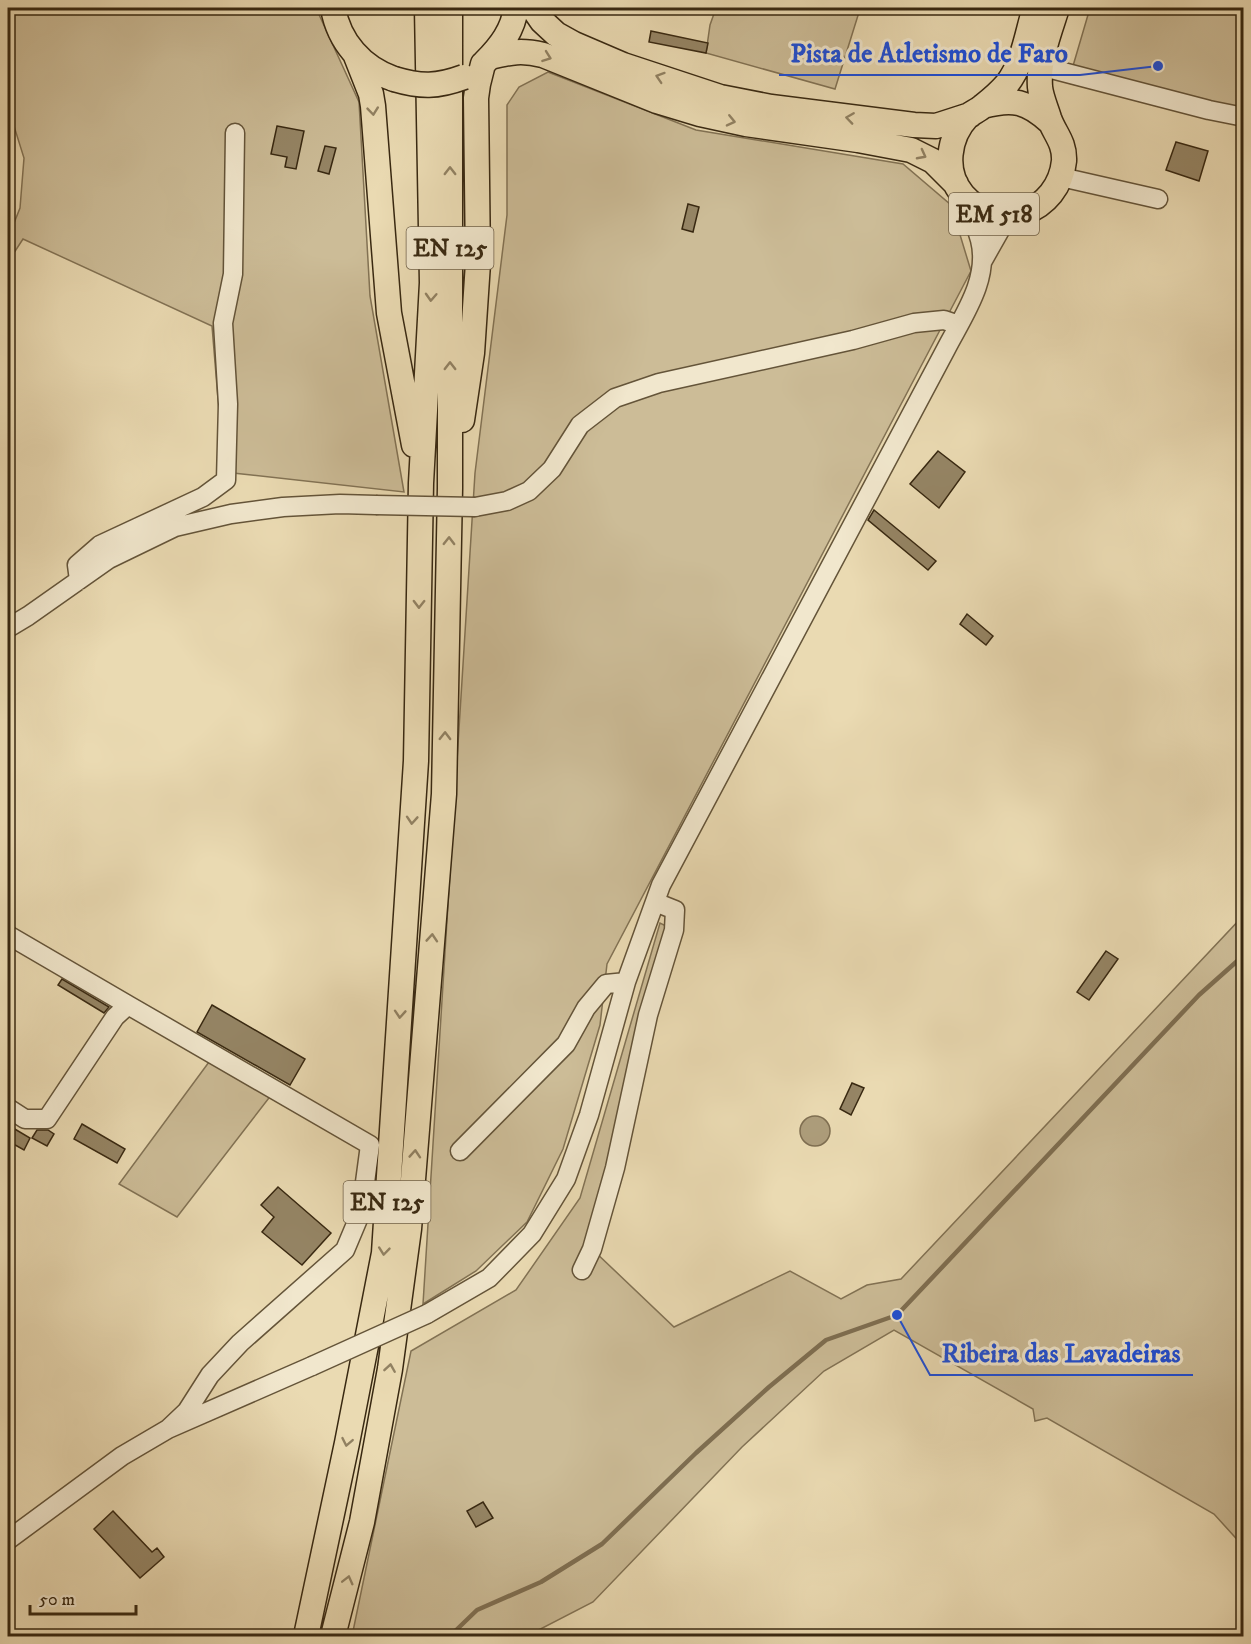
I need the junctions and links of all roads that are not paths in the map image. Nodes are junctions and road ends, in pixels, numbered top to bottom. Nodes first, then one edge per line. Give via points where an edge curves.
1 (333, 8) edge
2 (427, 8) edge
3 (450, 8) edge
4 (516, 8) edge
5 (533, 8) edge
6 (1035, 8) edge
7 (1057, 8) edge
8 (356, 56) junction
9 (479, 66) junction
10 (1040, 66) junction
11 (976, 111) junction
12 (1244, 117) edge
13 (1050, 122) junction
14 (236, 133) dead end
15 (1061, 177) junction
16 (959, 189) junction
17 (1158, 199) dead end
18 (1008, 216) junction
19 (982, 262) junction
20 (958, 325) junction
21 (421, 483) junction
22 (450, 488) junction
23 (79, 580) junction
24 (8, 628) edge
25 (655, 902) junction
26 (8, 934) edge
27 (626, 982) junction
28 (129, 1005) junction
29 (8, 1108) edge
30 (460, 1151) dead end
31 (582, 1270) dead end
32 (210, 1375) junction
33 (212, 1409) junction
34 (168, 1429) junction
35 (11, 1531) edge
36 (306, 1636) edge
37 (333, 1636) edge

1 - 8 main road via 340,31
2 -> 21 main road, EN 125 via 432,283
22 -> 3 main road, EN 125
4 - 9 main road via 504,40
11 -> 5 main road via 936,126 914,125 720,97 623,65 574,44 556,34
6 - 11 main road, EM 518 via 1019,64 1006,85
7 - 10 main road
8 - 9 main road, bridge via 381,75 424,86 439,84
8 -> 21 main road via 373,106 389,313
9 -> 16 main road via 508,53 527,51 543,55 700,114 911,150 933,161
9 - 22 main road via 478,263 473,342
10 - 12 street
10 - 13 main road via 1040,89
11 - 13 main road via 1001,102 1019,103
11 - 16 main road, EM 518 via 957,129 951,147 950,166
13 - 15 main road, EM 518 via 1060,139 1064,158
14 - 23 street via 233,273 223,323 228,404 226,480 203,497 100,545 77,565
15 - 17 street
15 - 18 main road, EM 518 via 1053,193 1040,205
16 - 18 main road, EM 518 via 976,206 991,214
16 - 19 street, EM 518 via 980,241
18 - 19 street, EM 518
19 - 20 street, EM 518 via 979,281
20 - 23 street, bridge via 944,320 914,323 659,383 615,398 580,425 552,469 529,491 507,501 475,507 340,504 231,514 175,527 110,559
20 - 25 street, EM 518 via 666,874
21 -> 36 main road, EN 125 via 416,761 384,1253
37 -> 22 main road, EN 125 via 364,1511 410,1229 444,794
23 - 24 street
25 - 27 street, EM 518
25 - 31 street via 675,910 674,930 648,1015 615,1168 592,1249
26 - 28 street
27 - 30 street via 606,984 586,1008 566,1044
27 - 33 street, EM 518, bridge via 589,1114 566,1179 532,1234 489,1278 428,1314
28 - 29 street via 115,1017 47,1119 25,1119
28 - 32 street via 370,1145 361,1212 345,1250 240,1342
32 - 33 street
32 - 34 street via 187,1411
33 - 34 street, EM 518
34 - 35 street, EM 518

